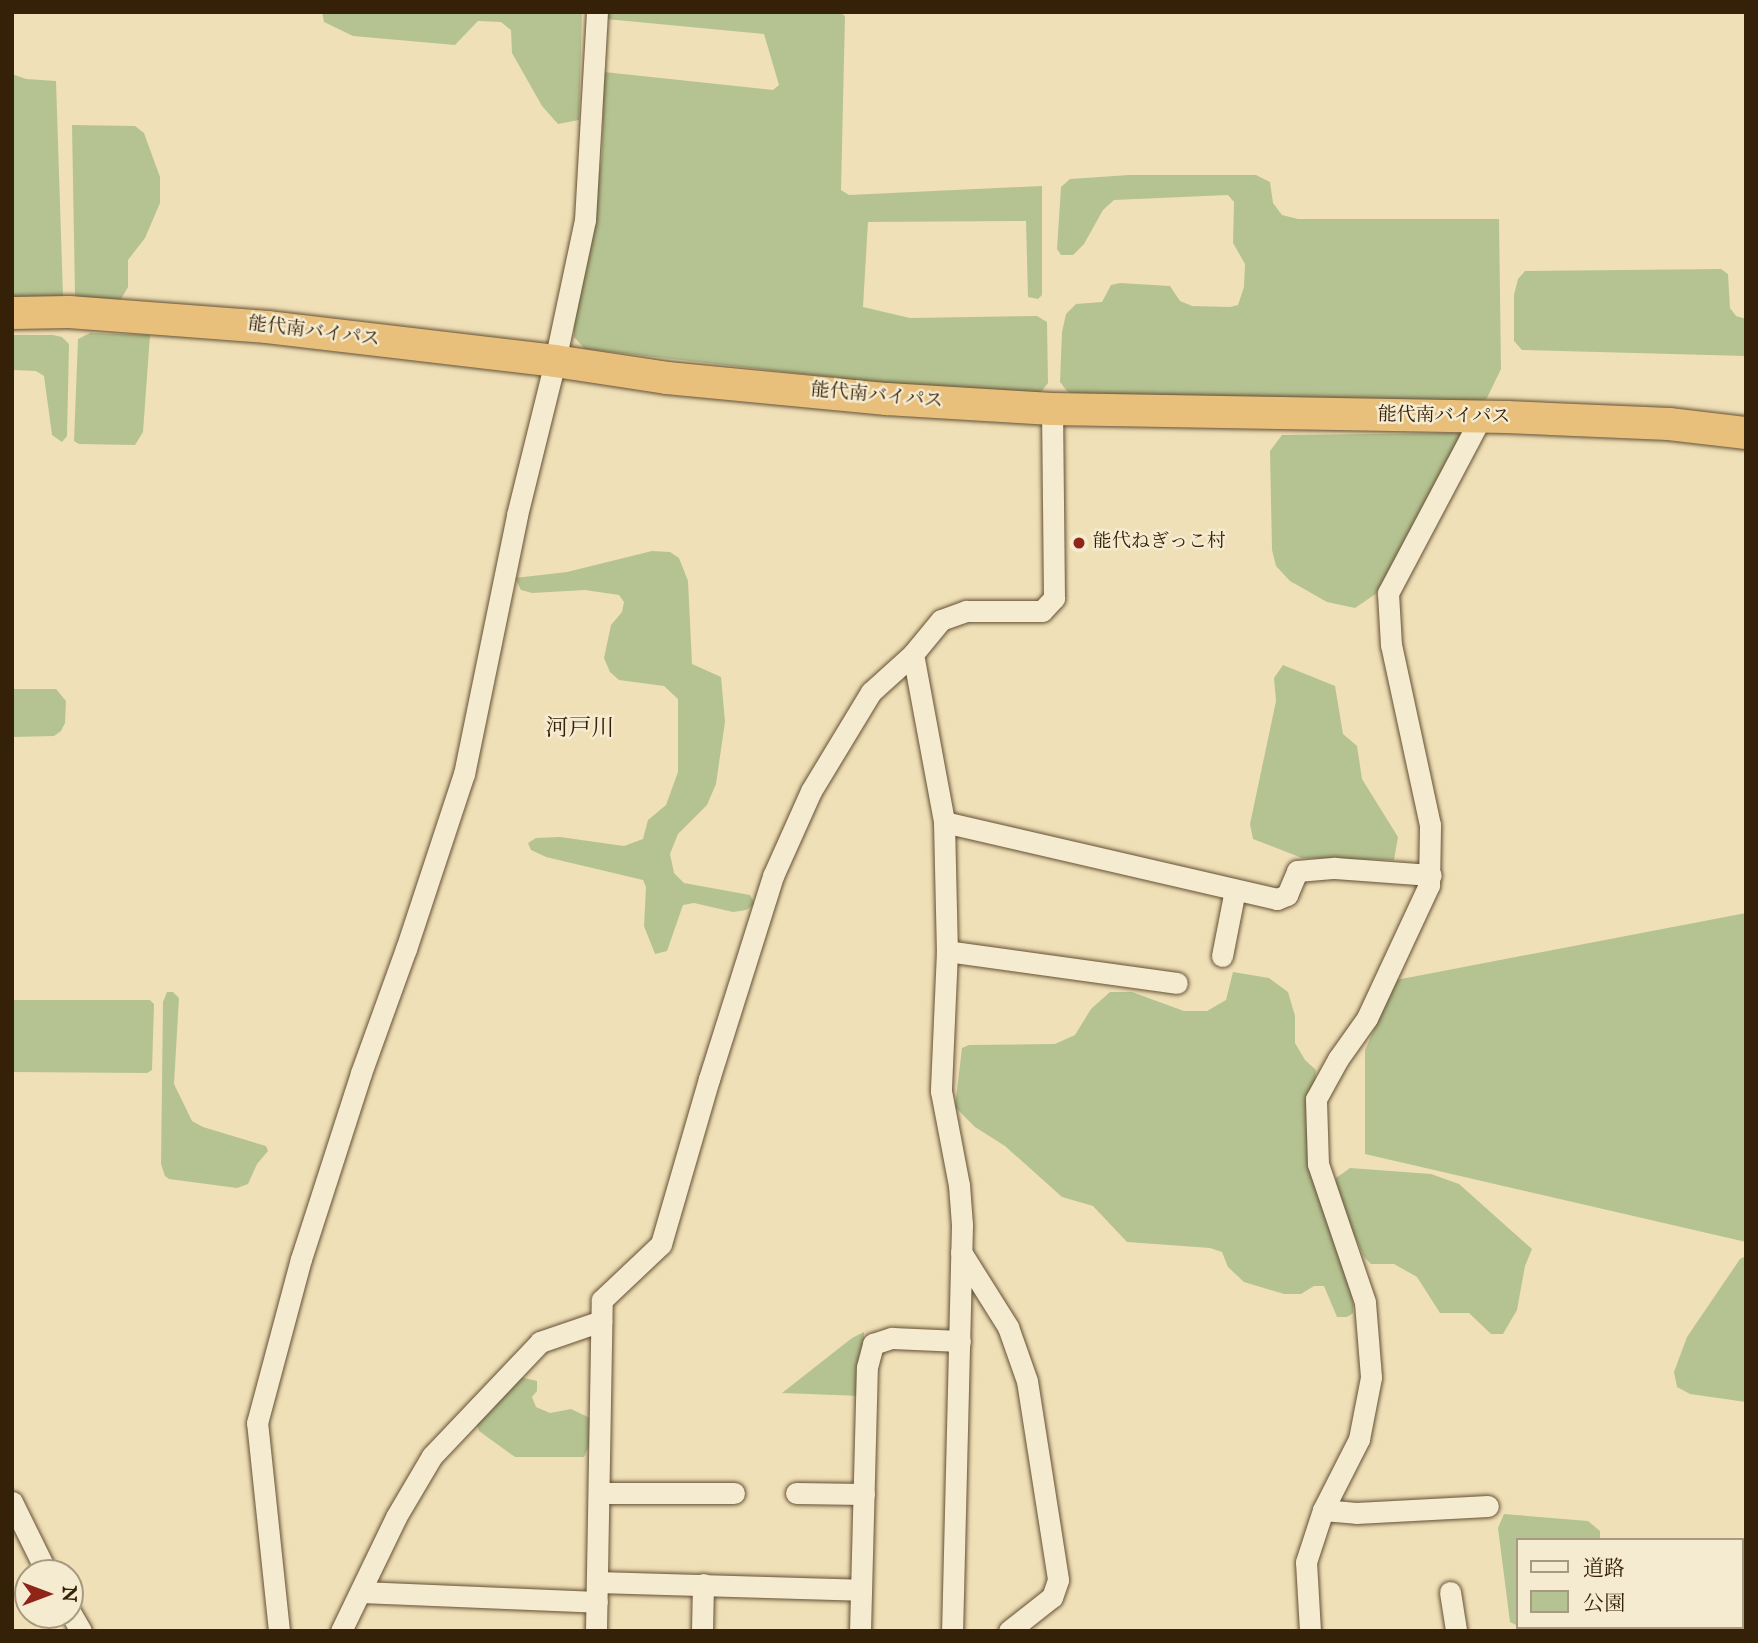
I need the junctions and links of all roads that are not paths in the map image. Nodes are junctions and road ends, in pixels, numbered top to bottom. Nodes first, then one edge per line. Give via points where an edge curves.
1 (597, 12) edge
2 (12, 313) edge
3 (555, 361) junction
4 (1052, 409) junction
5 (1481, 417) junction
6 (1746, 433) edge
7 (912, 654) junction
8 (943, 822) junction
9 (1431, 875) junction
10 (1235, 890) junction
11 (947, 951) junction
12 (1222, 956) dead end
13 (1177, 983) dead end
14 (961, 1252) junction
15 (601, 1321) junction
16 (960, 1340) junction
17 (599, 1493) junction
18 (734, 1493) dead end
19 (796, 1493) dead end
20 (864, 1494) junction
21 (12, 1503) edge
22 (1488, 1507) dead end
23 (1323, 1510) junction
24 (40, 1559) edge
25 (703, 1584) junction
26 (860, 1590) junction
27 (361, 1592) junction
28 (597, 1592) junction
29 (1450, 1592) dead end
30 (279, 1631) edge
31 (341, 1631) edge
32 (596, 1631) edge
33 (702, 1631) edge
34 (860, 1631) edge
35 (952, 1631) edge
36 (1009, 1631) edge
37 (1310, 1631) edge
38 (1456, 1631) edge

1 - 3 street via 585,220
2 - 3 highway, 能代南バイパス via 69,312 267,327
3 - 4 highway, 能代南バイパス via 695,381
3 - 30 street via 517,515 464,774 301,1259 257,1423
4 - 5 highway, 能代南バイパス
4 - 7 street via 1054,598 1042,611 966,611 941,620
5 - 6 highway, 能代南バイパス via 1668,424
5 - 9 street via 1388,593 1391,645 1430,825
7 - 8 street
7 - 15 street via 870,692 811,791 773,876 662,1244 602,1300
8 - 10 street
8 - 11 street
9 - 10 street via 1322,869 1297,871 1287,895 1277,899
9 - 23 street via 1367,1018 1316,1099 1318,1164 1365,1302 1371,1377 1359,1439
10 - 12 street
11 - 13 street
11 - 14 street via 941,1091 958,1185
14 - 16 street
14 - 36 street via 1008,1326 1027,1381 1058,1580 1052,1597
15 - 17 street
15 - 27 street via 540,1342 432,1456 396,1517
16 - 20 street via 892,1338 873,1344 867,1367
16 - 35 street
17 - 18 street
17 - 28 street
19 - 20 street
20 - 26 street
21 - 24 street
22 - 23 street via 1356,1513
23 - 37 street via 1307,1562
25 - 26 street
25 - 28 street
25 - 33 street
26 - 34 street
27 - 28 street
27 - 31 street
28 - 32 street
29 - 38 street

